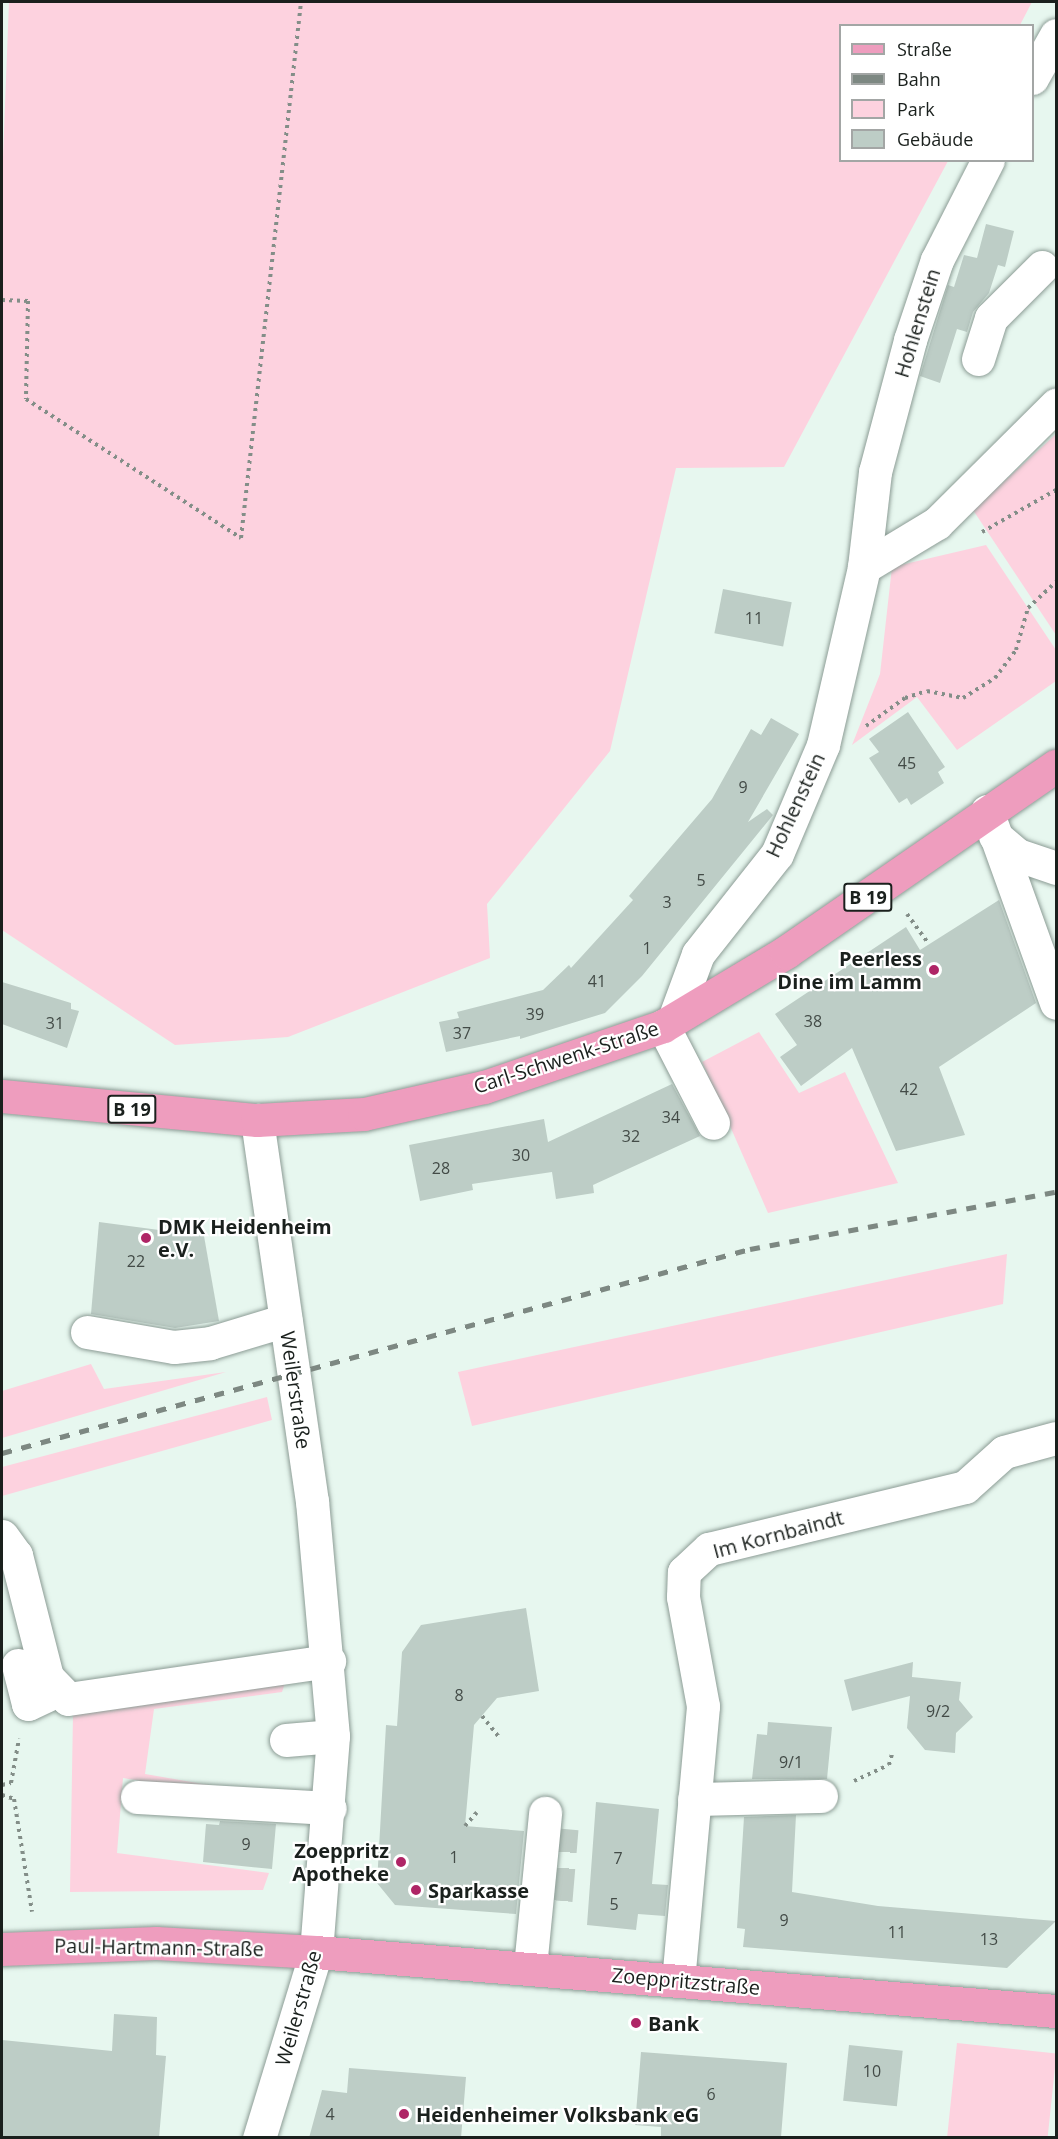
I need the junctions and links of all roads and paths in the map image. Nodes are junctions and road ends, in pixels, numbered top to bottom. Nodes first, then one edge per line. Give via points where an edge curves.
1 (301, 2) edge
2 (1056, 35) edge
3 (1034, 74) edge
4 (987, 162) edge
5 (1052, 269) edge
6 (2, 300) edge
7 (978, 359) dead end
8 (1056, 405) edge
9 (864, 567) junction
10 (1056, 582) edge
11 (823, 745) junction
12 (1056, 766) edge
13 (991, 824) junction
14 (1056, 868) edge
15 (921, 933) dead end
16 (929, 944) dead end
17 (1056, 1003) edge
18 (668, 1023) junction
19 (3, 1095) edge
20 (257, 1120) junction
21 (713, 1123) dead end
22 (286, 1320) junction
23 (87, 1332) dead end
24 (1056, 1438) edge
25 (2, 1536) edge
26 (329, 1661) junction
27 (18, 1665) dead end
28 (56, 1691) junction
29 (482, 1716) dead end
30 (20, 1727) joint
31 (333, 1736) junction
32 (498, 1736) dead end
33 (286, 1740) dead end
34 (892, 1754) dead end
35 (2, 1785) edge
36 (2, 1795) edge
37 (821, 1796) joint
38 (137, 1797) dead end
39 (694, 1799) junction
40 (330, 1808) junction
41 (477, 1812) dead end
42 (545, 1813) dead end
43 (465, 1826) dead end
44 (556, 1900) tunnel mouth
45 (37, 1944) junction
46 (2, 1949) edge
47 (316, 1952) junction
48 (540, 1967) junction
49 (678, 1981) junction
50 (1056, 2011) edge
51 (259, 2138) edge

1 - 6 path via 241,538 26,399 28,301
2 - 3 street
4 - 9 street, Hohlenstein via 937,260 910,340 875,472
5 - 7 street via 991,318
8 - 9 street via 937,523
9 - 11 street, Hohlenstein
10 - 11 path via 1028,608 1016,650 994,678 963,698 927,691 905,698 851,735
11 - 18 street, Hohlenstein via 777,854 698,954
12 - 13 main road, Carl-Schwenk-Straße / B 19
13 - 14 street via 1018,855
13 - 17 street
13 - 18 main road, Carl-Schwenk-Straße / B 19
15 - 16 path
18 - 20 main road, Carl-Schwenk-Straße / B 19 via 473,1089 364,1114
18 - 21 street
19 - 20 main road, Carl-Schwenk-Straße / B 19
20 - 22 street, Weilerstraße
22 - 23 street via 210,1342 174,1347
22 - 26 street, Weilerstraße
24 - 39 street, Im Kornbaindt via 1004,1452 965,1487 709,1549 684,1572 683,1597 703,1706
25 - 28 street via 16,1555 47,1677
26 - 28 street via 83,1700 68,1700
26 - 31 street, Weilerstraße
27 - 28 street via 28,1704
28 - 30 street
29 - 32 path
30 - 35 path via 10,1783
31 - 33 street
31 - 40 street, Weilerstraße
34 - 37 path via 889,1766
36 - 45 path via 14,1799
37 - 39 street
38 - 40 street
39 - 49 street, Im Kornbaindt
40 - 47 street, Weilerstraße
41 - 43 path
42 - 48 street
44 - 48 street
45 - 46 main road, Paul-Hartmann-Straße
45 - 47 main road, Paul-Hartmann-Straße via 156,1943
47 - 48 main road, Zoeppritzstraße
47 - 51 street, Weilerstraße
48 - 49 main road, Zoeppritzstraße
49 - 50 main road, Zoeppritzstraße

